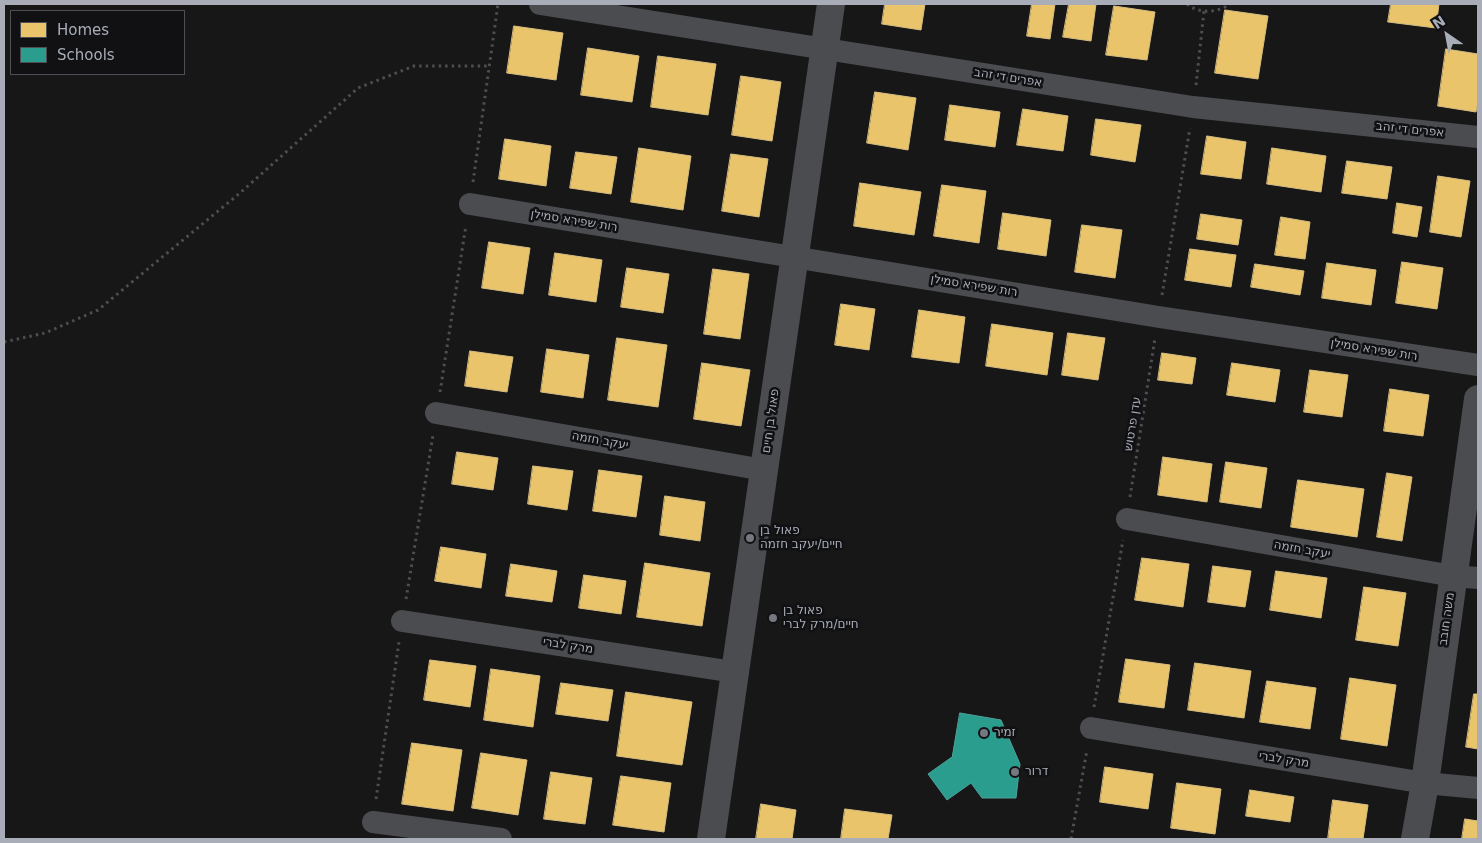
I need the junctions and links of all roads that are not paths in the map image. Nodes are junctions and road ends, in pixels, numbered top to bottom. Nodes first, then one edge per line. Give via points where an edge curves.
1 (540, 4) edge
2 (832, 4) edge
3 (825, 48) junction
4 (1478, 137) edge
5 (470, 204) dead end
6 (795, 256) junction
7 (1478, 366) edge
8 (1478, 399) edge
9 (436, 413) dead end
10 (764, 470) junction
11 (1127, 519) road end
12 (1466, 577) edge
13 (402, 621) dead end
14 (734, 672) junction
15 (1091, 728) road end
16 (1425, 783) junction
17 (1478, 788) edge
18 (373, 822) dead end
19 (500, 839) edge
20 (711, 839) edge
21 (1415, 839) edge

1 - 3 street, אפרים די זהב
2 - 3 street, פאול בן חיים
3 - 4 street, אפרים די זהב via 1193,107
3 - 6 street, פאול בן חיים
5 - 6 street, רות שפירא סמילן
6 - 7 street, רות שפירא סמילן
6 - 10 street, פאול בן חיים
8 - 12 street, משה חובב
9 - 10 street, יעקב חזמה
10 - 14 street, פאול בן חיים
11 - 12 street, יעקב חזמה
12 - 16 street, משה חובב
13 - 14 street, מרק לברי
14 - 20 street, פאול בן חיים
15 - 16 street, מרק לברי
16 - 17 street, מרק לברי
16 - 21 street, משה חובב
18 - 19 street

